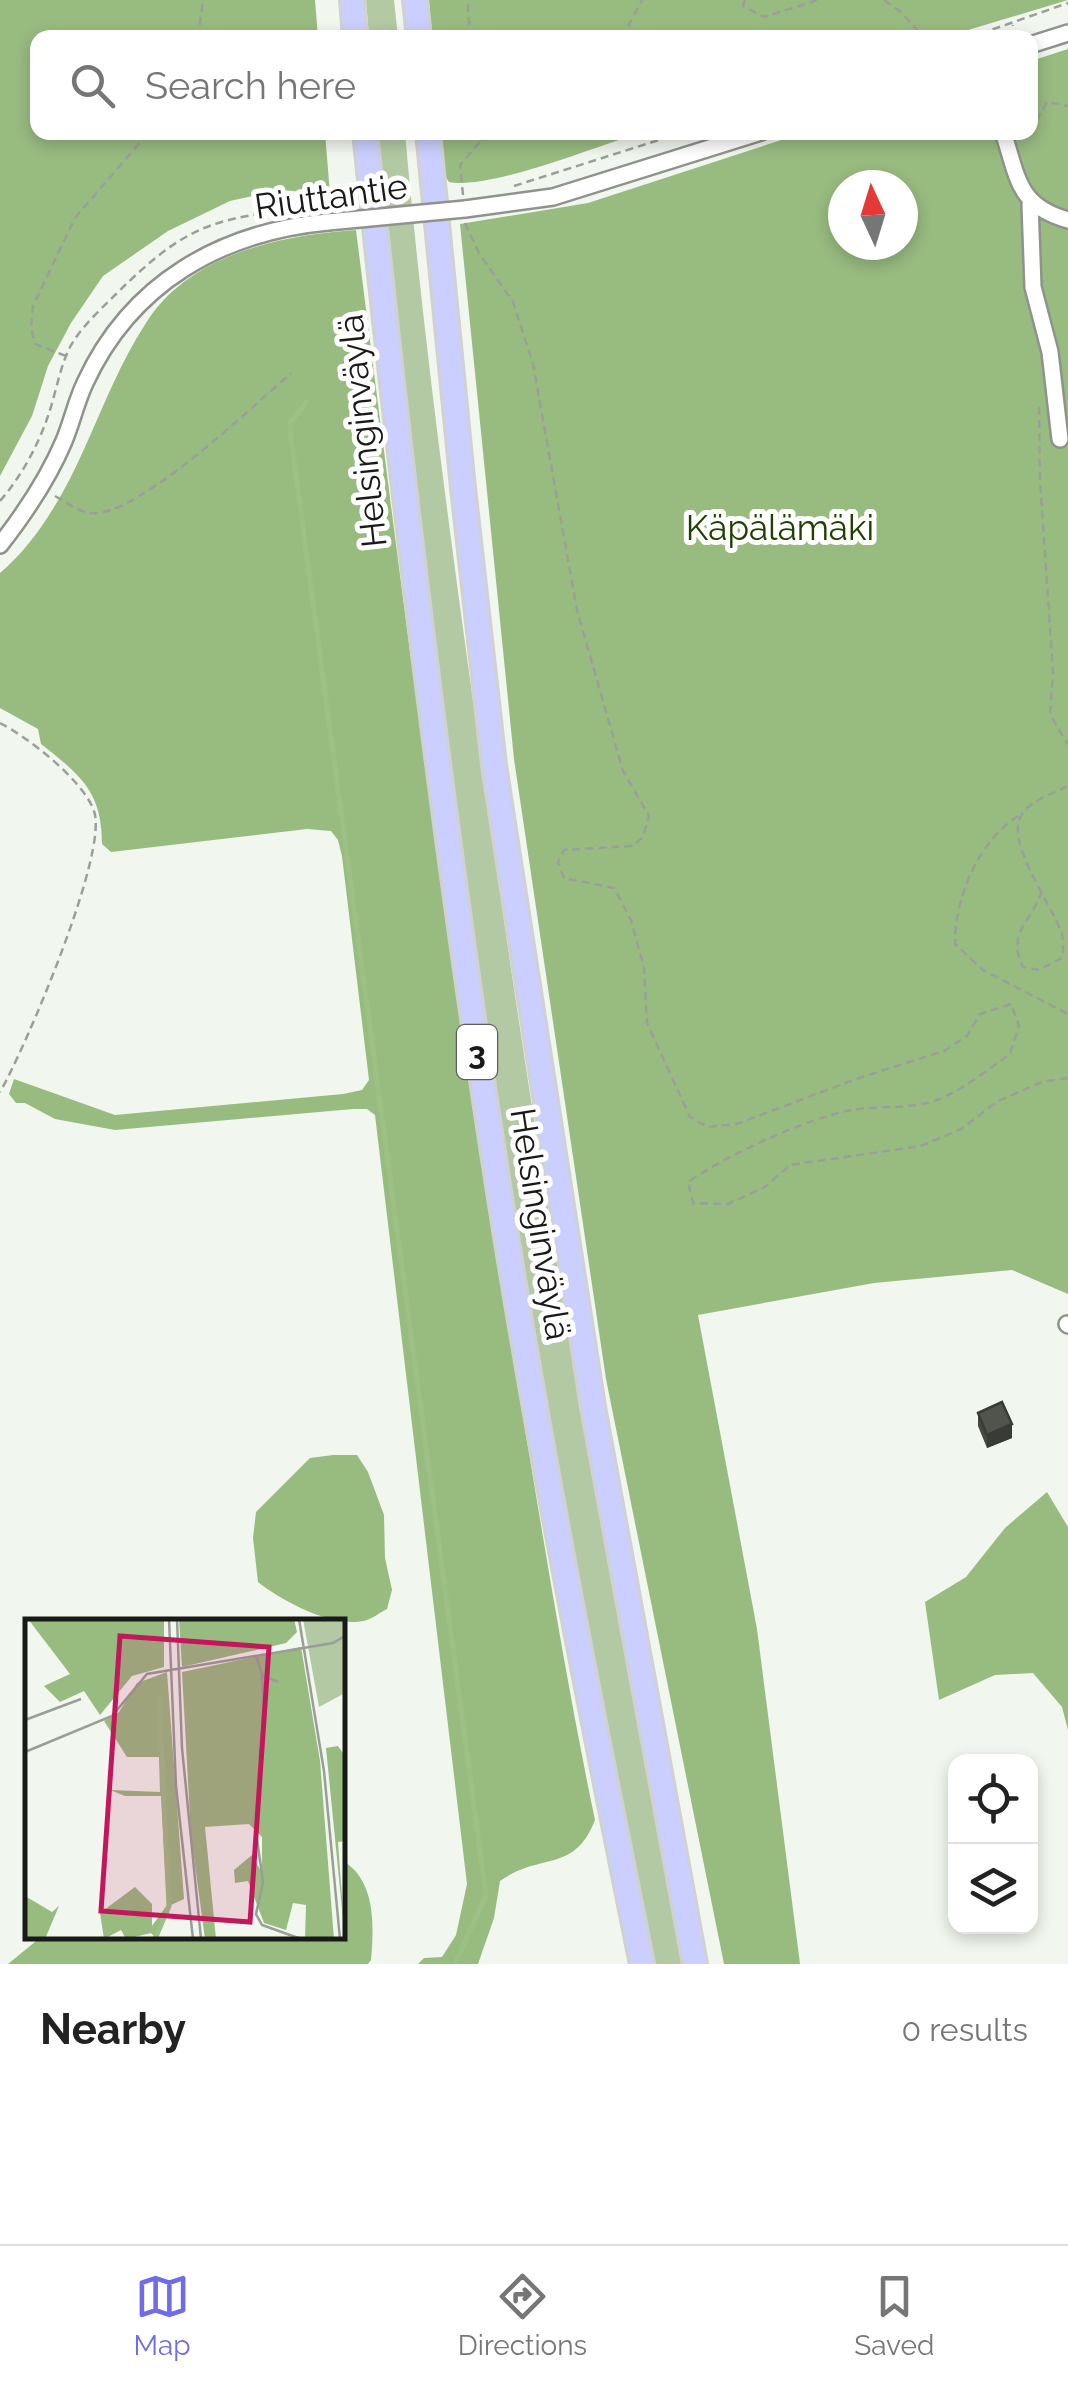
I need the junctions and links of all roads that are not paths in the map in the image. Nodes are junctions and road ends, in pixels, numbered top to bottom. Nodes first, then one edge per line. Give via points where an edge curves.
1 (352, 0) edge
2 (415, 0) edge
3 (355, 30) edge
4 (418, 30) edge
5 (1068, 33) edge
6 (1038, 42) edge
7 (366, 140) edge
8 (429, 140) edge
9 (735, 140) edge
10 (1006, 140) edge
11 (1030, 204) junction
12 (1068, 220) edge
13 (1060, 439) dead end
14 (0, 546) edge
15 (642, 1964) edge
16 (695, 1964) edge

1 - 3 highway
2 - 4 highway
5 - 6 street
7 - 15 highway, Helsinginväylä / 3 via 402,487 475,1038 540,1436
8 - 16 highway, Helsinginväylä / 3 via 494,764 593,1408
9 - 14 street, Riuttantie, bridge via 552,197 297,225 233,242 188,264 105,346 41,488
10 - 11 street
11 - 12 street
11 - 13 street via 1033,288 1050,352

